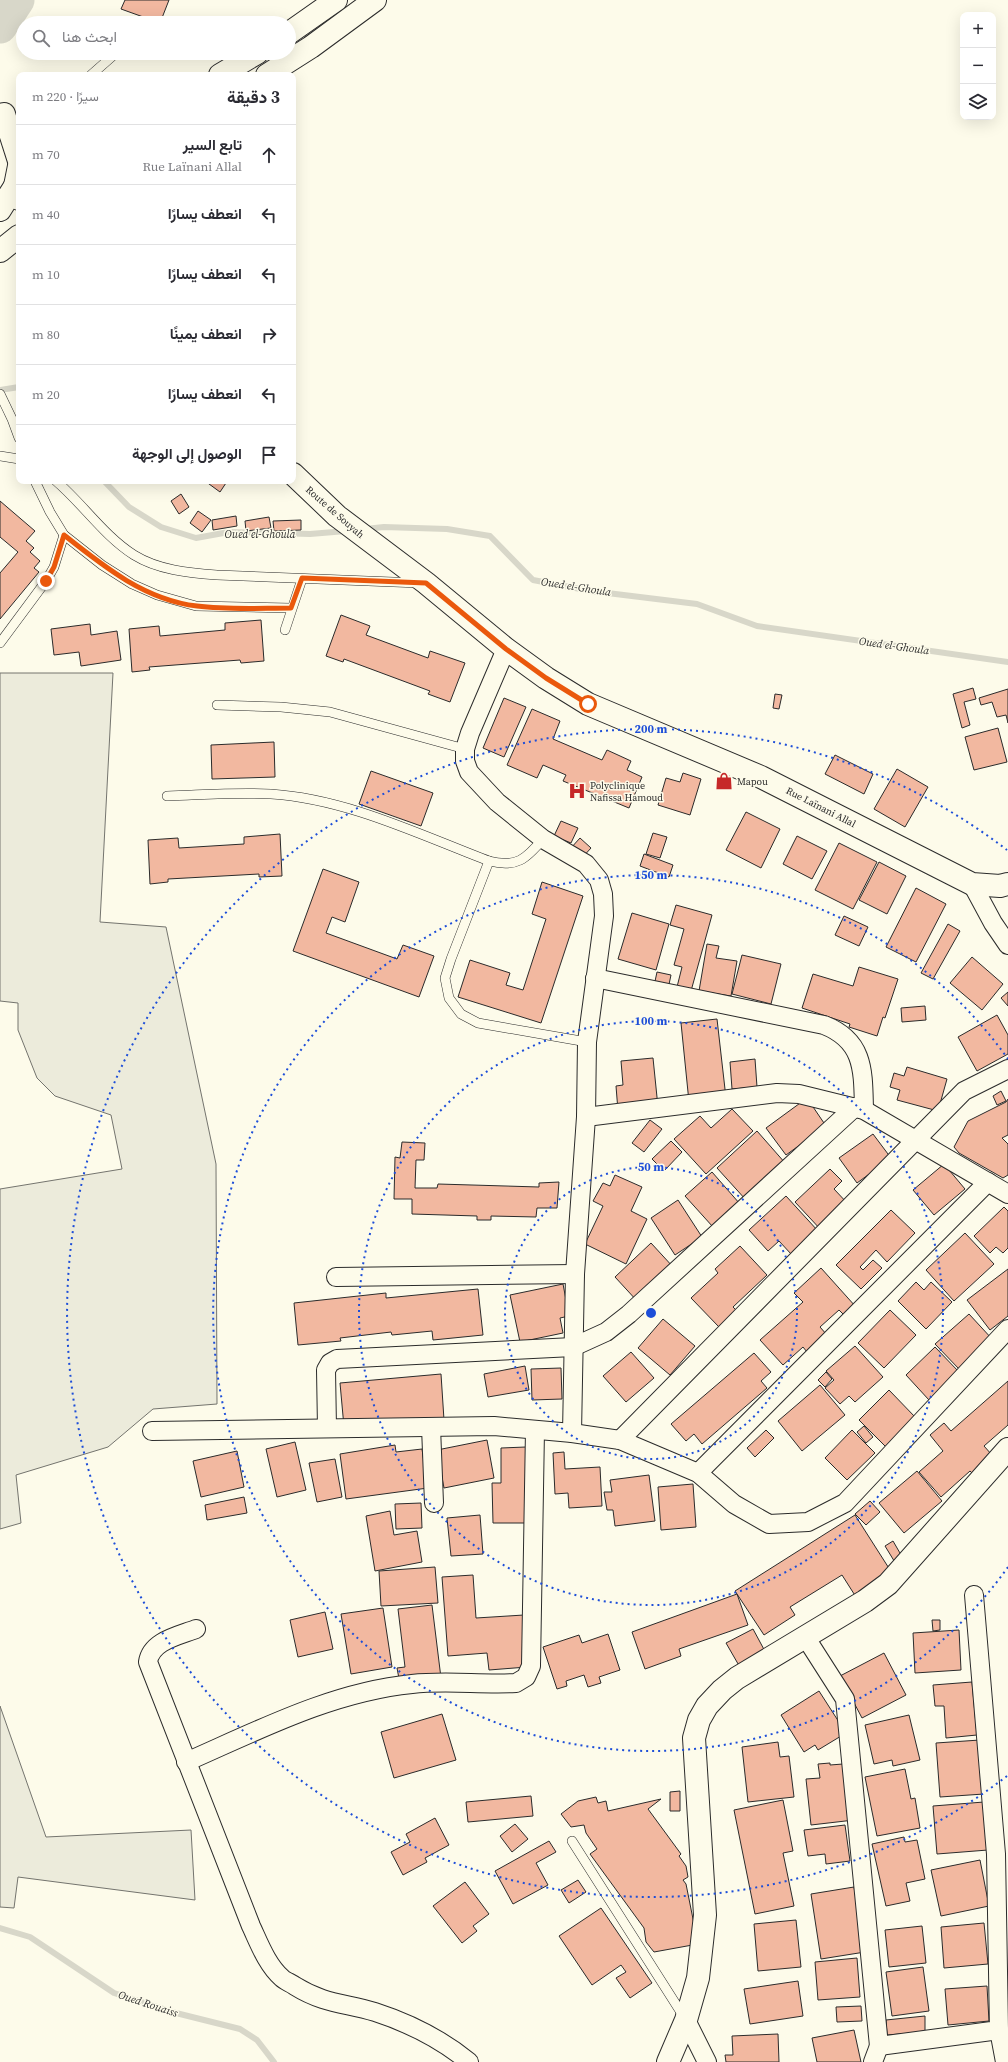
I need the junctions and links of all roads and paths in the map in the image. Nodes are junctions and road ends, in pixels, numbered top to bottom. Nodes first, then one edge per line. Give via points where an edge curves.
1 (336, 0) edge
2 (375, 0) edge
3 (296, 28) edge
4 (296, 56) edge
5 (108, 60) edge
6 (245, 60) edge
7 (290, 60) edge
8 (94, 72) edge
9 (225, 72) edge
10 (272, 72) edge
11 (8, 116) edge
12 (16, 149) edge
13 (16, 186) edge
14 (0, 210) edge
15 (16, 238) edge
16 (0, 251) edge
17 (0, 394) edge
18 (16, 430) edge
19 (0, 456) edge
20 (16, 459) edge
21 (296, 477) edge
22 (36, 484) edge
23 (59, 484) edge
24 (64, 535) junction
25 (378, 548) joint
26 (302, 578) junction
27 (426, 583) junction
28 (291, 608) junction
29 (285, 630) dead end
30 (0, 643) edge
31 (506, 649) junction
32 (217, 705) dead end
33 (465, 749) junction
34 (167, 796) dead end
35 (543, 839) junction
36 (489, 861) junction
37 (972, 884) junction
38 (1008, 884) edge
39 (1008, 945) edge
40 (596, 978) junction
41 (587, 1042) junction
42 (1008, 1069) edge
43 (860, 1108) junction
44 (586, 1117) junction
45 (917, 1140) junction
46 (988, 1182) junction
47 (1008, 1194) edge
48 (575, 1274) junction
49 (336, 1278) dead end
50 (1008, 1329) edge
51 (573, 1347) junction
52 (431, 1427) junction
53 (327, 1428) junction
54 (535, 1430) junction
55 (152, 1431) dead end
56 (572, 1433) junction
57 (620, 1440) junction
58 (1008, 1449) edge
59 (1008, 1460) edge
60 (698, 1473) junction
61 (982, 1478) junction
62 (434, 1503) dead end
63 (974, 1595) dead end
64 (196, 1629) dead end
65 (806, 1638) junction
66 (186, 1762) junction
67 (572, 1841) dead end
68 (1002, 1853) edge
69 (686, 2020) junction
70 (999, 2030) junction
71 (876, 2054) edge
72 (468, 2062) edge
73 (668, 2062) edge
74 (707, 2062) edge
75 (1005, 2062) edge

1 - 3 main road
2 - 4 main road
5 - 8 lane
6 - 9 main road
7 - 10 main road
11 - 12 main road
13 - 14 main road
15 - 16 main road
17 - 18 lane
19 - 20 lane
21 - 25 main road, Route de Souyah via 337,516
22 - 24 lane
23 - 26 lane via 117,543 148,562 195,574
24 - 28 lane via 108,569 132,584 157,595 196,606
24 - 30 lane via 49,576
25 - 27 main road, Rue Laïnani Allal
26 - 27 lane
26 - 28 lane
27 - 31 main road, Rue Laïnani Allal
28 - 29 lane
31 - 33 street
31 - 37 main road, Rue Laïnani Allal via 588,704 761,777
32 - 33 lane via 330,712
33 - 35 street via 465,761 469,772 477,782 497,802
34 - 36 lane via 270,794 323,802 357,811
35 - 36 lane via 530,854 513,864
35 - 40 street via 586,864 599,880 603,894 604,916
36 - 41 lane via 445,978 449,998 461,1014 478,1023
37 - 38 main road, Rue Laïnani Allal
37 - 39 street
40 - 41 street
40 - 43 street via 824,1025 837,1030 849,1039 858,1053 863,1072
41 - 44 street
42 - 45 street via 964,1091
43 - 44 street via 799,1094 778,1093
43 - 45 street
43 - 51 street via 629,1314 606,1332
44 - 48 street
45 - 46 street
45 - 57 street
46 - 47 street
46 - 60 street
48 - 49 street
48 - 51 street
50 - 60 street via 845,1503 808,1522 770,1524 734,1504
51 - 53 street via 337,1359 330,1363 326,1370
51 - 56 street
52 - 53 street
52 - 54 street via 494,1426
52 - 62 street
53 - 55 street
54 - 56 street
54 - 66 street via 531,1666 526,1676 516,1683 414,1683 369,1690 318,1706
56 - 57 street
57 - 60 street
58 - 61 main road
59 - 61 main road
61 - 65 main road via 888,1584
63 - 68 street
64 - 66 street via 155,1647 149,1654 148,1662
65 - 69 main road via 732,1682 707,1706 699,1720 694,1738 705,1915 698,1978
65 - 71 street via 845,1699
66 - 72 street via 251,1926 265,1955 282,1978 310,1995 374,2012 414,2027 450,2047
67 - 69 lane
68 - 70 street
69 - 73 main road
69 - 74 street
70 - 71 street
70 - 75 street

